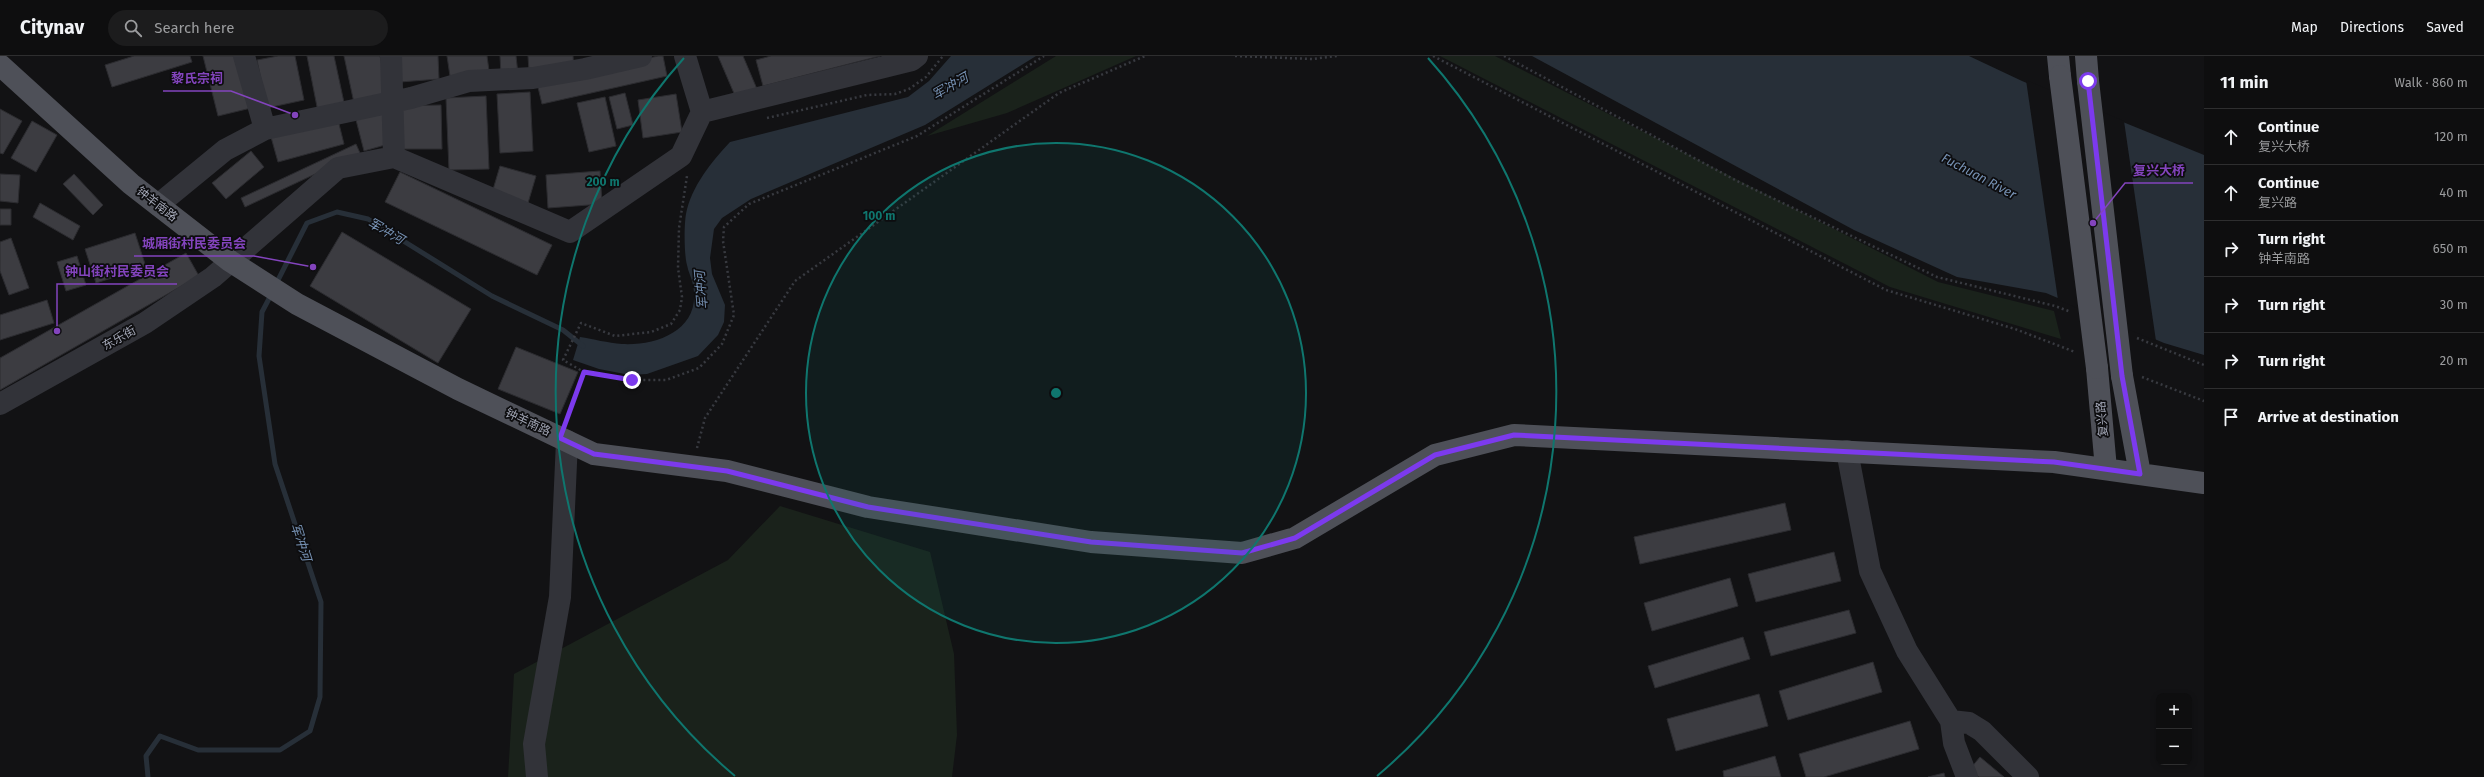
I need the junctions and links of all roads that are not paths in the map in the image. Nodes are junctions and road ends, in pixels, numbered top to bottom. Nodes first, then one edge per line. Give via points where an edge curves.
1 (244, 56) edge
2 (391, 56) edge
3 (641, 56) edge
4 (685, 56) edge
5 (917, 56) edge
6 (2086, 56) edge
7 (0, 65) edge
8 (2059, 66) edge
9 (393, 102) junction
10 (702, 112) junction
11 (264, 129) junction
12 (394, 157) junction
13 (158, 205) junction
14 (230, 261) junction
15 (0, 404) edge
16 (564, 439) junction
17 (1847, 451) junction
18 (2106, 469) junction
19 (2140, 474) junction
20 (2204, 483) edge
21 (1951, 721) junction
22 (537, 777) edge
23 (1967, 777) edge
24 (2028, 777) edge

1 - 11 street
2 - 9 street
3 - 9 street via 533,78 469,80
4 - 10 street
5 - 10 street via 912,60
6 - 19 main road, bridge
7 - 13 main road, 钟羊南路 via 131,184
8 - 18 main road, 复兴路, bridge via 2090,362
9 - 11 street
9 - 12 street
10 - 12 street via 682,156 570,232
11 - 13 street via 225,150
12 - 14 street, 东乐街 via 338,168
13 - 14 main road, 钟羊南路
14 - 15 street, 东乐街 via 213,277 145,323
14 - 16 main road, 钟羊南路 via 259,277 297,304 458,389
16 - 17 main road, 钟羊南路 via 594,454 727,471 868,507 1091,542 1242,553 1295,538 1435,455 1514,435
16 - 22 street via 560,597 534,744
17 - 18 main road, 钟羊南路 via 2054,462
17 - 21 street via 1870,571 1906,651
18 - 19 main road, 钟羊南路
19 - 20 main road, 钟羊南路
21 - 23 street via 1954,743
21 - 24 street via 1969,723 1982,731

